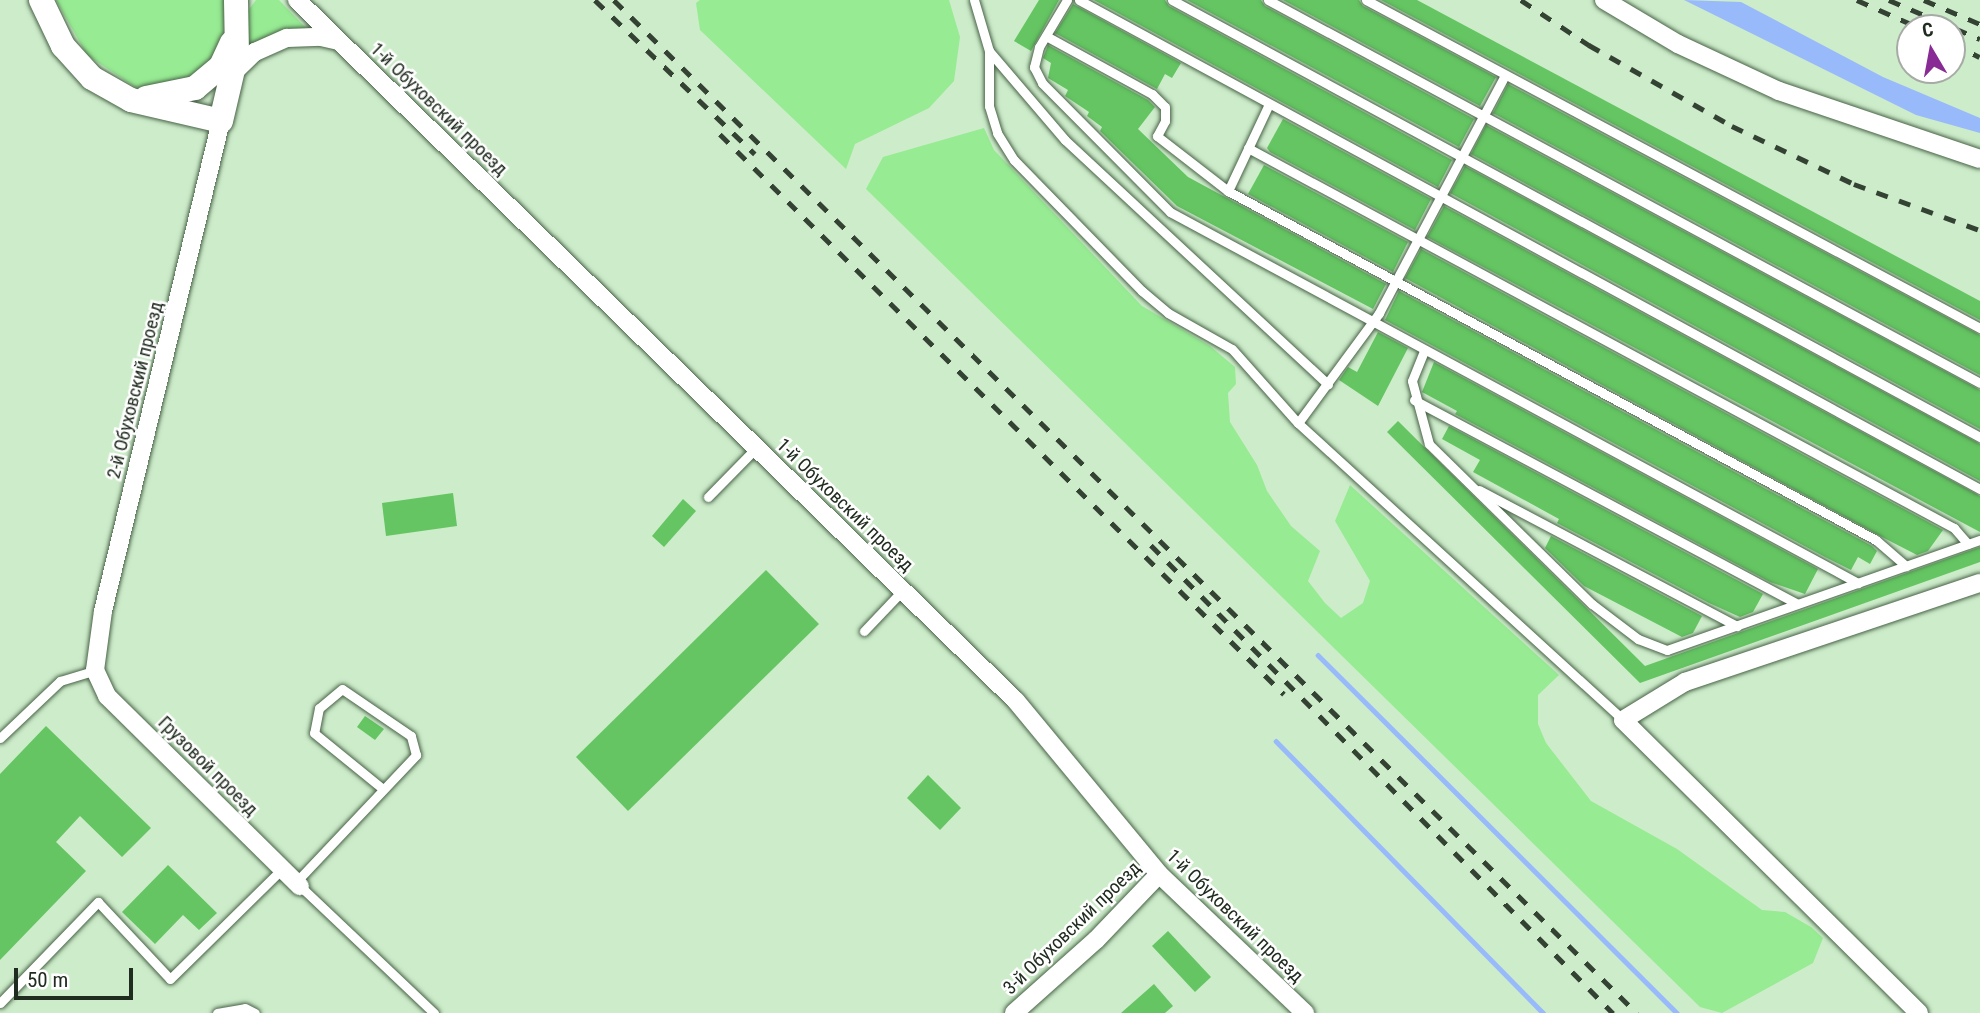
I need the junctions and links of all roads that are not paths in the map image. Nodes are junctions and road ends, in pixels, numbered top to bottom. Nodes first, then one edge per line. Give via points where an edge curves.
1 (41, 0) edge
2 (296, 0) edge
3 (974, 0) edge
4 (1067, 0) edge
5 (1079, 0) edge
6 (1172, 0) edge
7 (1268, 0) edge
8 (1366, 0) edge
9 (1604, 0) edge
10 (238, 5) edge
11 (1046, 36) junction
12 (340, 42) junction
13 (989, 51) junction
14 (234, 72) junction
15 (1505, 75) junction
16 (131, 100) junction
17 (1269, 104) junction
18 (1483, 116) junction
19 (221, 121) junction
20 (1248, 148) junction
21 (1461, 156) junction
22 (1980, 159) edge
23 (1228, 191) junction
24 (1440, 196) junction
25 (1417, 240) junction
26 (1395, 282) junction
27 (1373, 321) junction
28 (1980, 328) edge
29 (1424, 351) junction
30 (1980, 383) edge
31 (1328, 384) junction
32 (1414, 400) junction
33 (1298, 423) junction
34 (1980, 437) edge
35 (756, 448) junction
36 (1471, 486) junction
37 (1980, 489) edge
38 (708, 497) dead end
39 (1980, 540) edge
40 (1968, 544) junction
41 (1906, 566) junction
42 (1858, 583) junction
43 (1980, 583) edge
44 (902, 591) junction
45 (1797, 604) junction
46 (1737, 626) junction
47 (864, 631) dead end
48 (95, 670) junction
49 (1623, 720) junction
50 (0, 738) edge
51 (383, 789) junction
52 (282, 869) junction
53 (1158, 874) junction
54 (298, 884) junction
55 (0, 1003) edge
56 (216, 1013) edge
57 (255, 1013) edge
58 (434, 1013) edge
59 (1014, 1013) edge
60 (1305, 1013) edge
61 (1919, 1013) edge

1 - 16 street via 49,23 76,64
2 - 12 street, 1-й Обуховский проезд
3 - 13 lane
4 - 11 lane
5 - 17 lane
6 - 21 lane
7 - 18 lane
8 - 15 lane
9 - 22 street via 1678,44 1779,91
10 - 14 street
10 - 16 street via 228,53 208,79 178,94
11 - 23 lane via 1152,94 1165,107 1165,121 1157,136
11 - 27 lane via 1034,67 1042,83 1150,196 1170,212
12 - 14 street via 321,37 287,38 255,52
12 - 35 street, 1-й Обуховский проезд
13 - 31 lane via 1065,140
13 - 33 lane via 989,106 997,132 1014,160 1142,291 1168,313 1232,349
14 - 19 street
15 - 18 lane
15 - 28 lane
16 - 19 street
17 - 20 lane
17 - 24 lane
18 - 21 lane
18 - 30 lane
19 - 48 street, 2-й Обуховский проезд via 103,611
20 - 23 lane
20 - 25 lane
21 - 24 lane
21 - 34 lane
23 - 26 lane
24 - 25 lane
24 - 37 lane
25 - 26 lane
25 - 40 lane via 1954,528
26 - 27 lane
26 - 41 lane via 1876,540
27 - 29 lane
27 - 31 lane
29 - 32 lane via 1412,382
29 - 42 lane
31 - 33 lane
32 - 36 lane via 1429,444
32 - 45 lane
33 - 49 lane
35 - 38 lane
35 - 44 street, 1-й Обуховский проезд
36 - 46 lane
36 - 46 lane via 1592,604 1638,639 1667,650
39 - 40 lane
40 - 41 lane
41 - 42 lane
42 - 45 lane
43 - 49 street via 1685,682
44 - 47 lane
44 - 53 street, 1-й Обуховский проезд via 1016,701
45 - 46 lane
48 - 50 lane via 60,681
48 - 52 street, Грузовой проезд via 107,696
49 - 61 street
51 - 51 lane via 314,733 319,708 342,689 411,736 416,747 416,755
51 - 54 lane
52 - 54 street, Грузовой проезд
52 - 55 lane via 170,979 98,902
53 - 59 street, 3-й Обуховский проезд via 1096,940
53 - 60 street, 1-й Обуховский проезд
54 - 58 lane
56 - 57 lane via 245,1008

